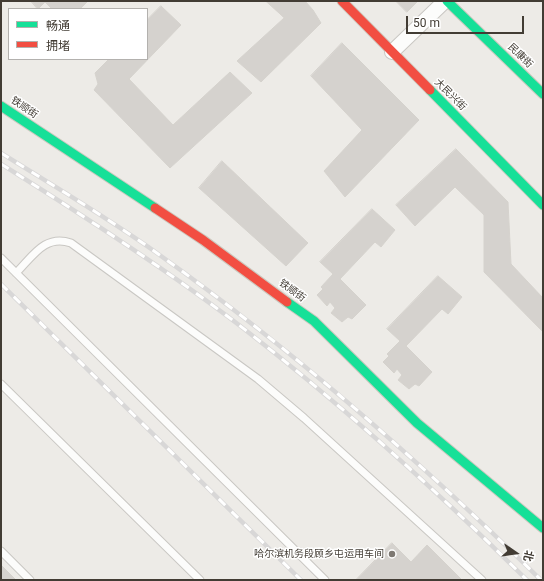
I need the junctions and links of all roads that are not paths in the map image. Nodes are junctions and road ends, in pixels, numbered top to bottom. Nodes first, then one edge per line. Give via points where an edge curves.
1 (342, 1) edge
2 (446, 1) edge
3 (392, 52) junction
4 (543, 94) edge
5 (1, 106) edge
6 (543, 205) edge
7 (1, 258) edge
8 (16, 273) junction
9 (1, 384) edge
10 (543, 528) edge
11 (1, 551) edge
12 (30, 580) edge
13 (200, 580) edge
14 (325, 580) edge
15 (482, 580) edge

1 - 3 main road, 大民兴街
2 - 3 street
2 - 4 main road, 民康街
3 - 6 main road, 大民兴街
5 - 10 main road, 铁顺街 via 203,240 314,321 417,423 535,515
7 - 8 lane
8 - 14 lane
8 - 15 lane via 41,248 52,241 63,240 71,243 258,379
9 - 13 lane
11 - 12 lane

